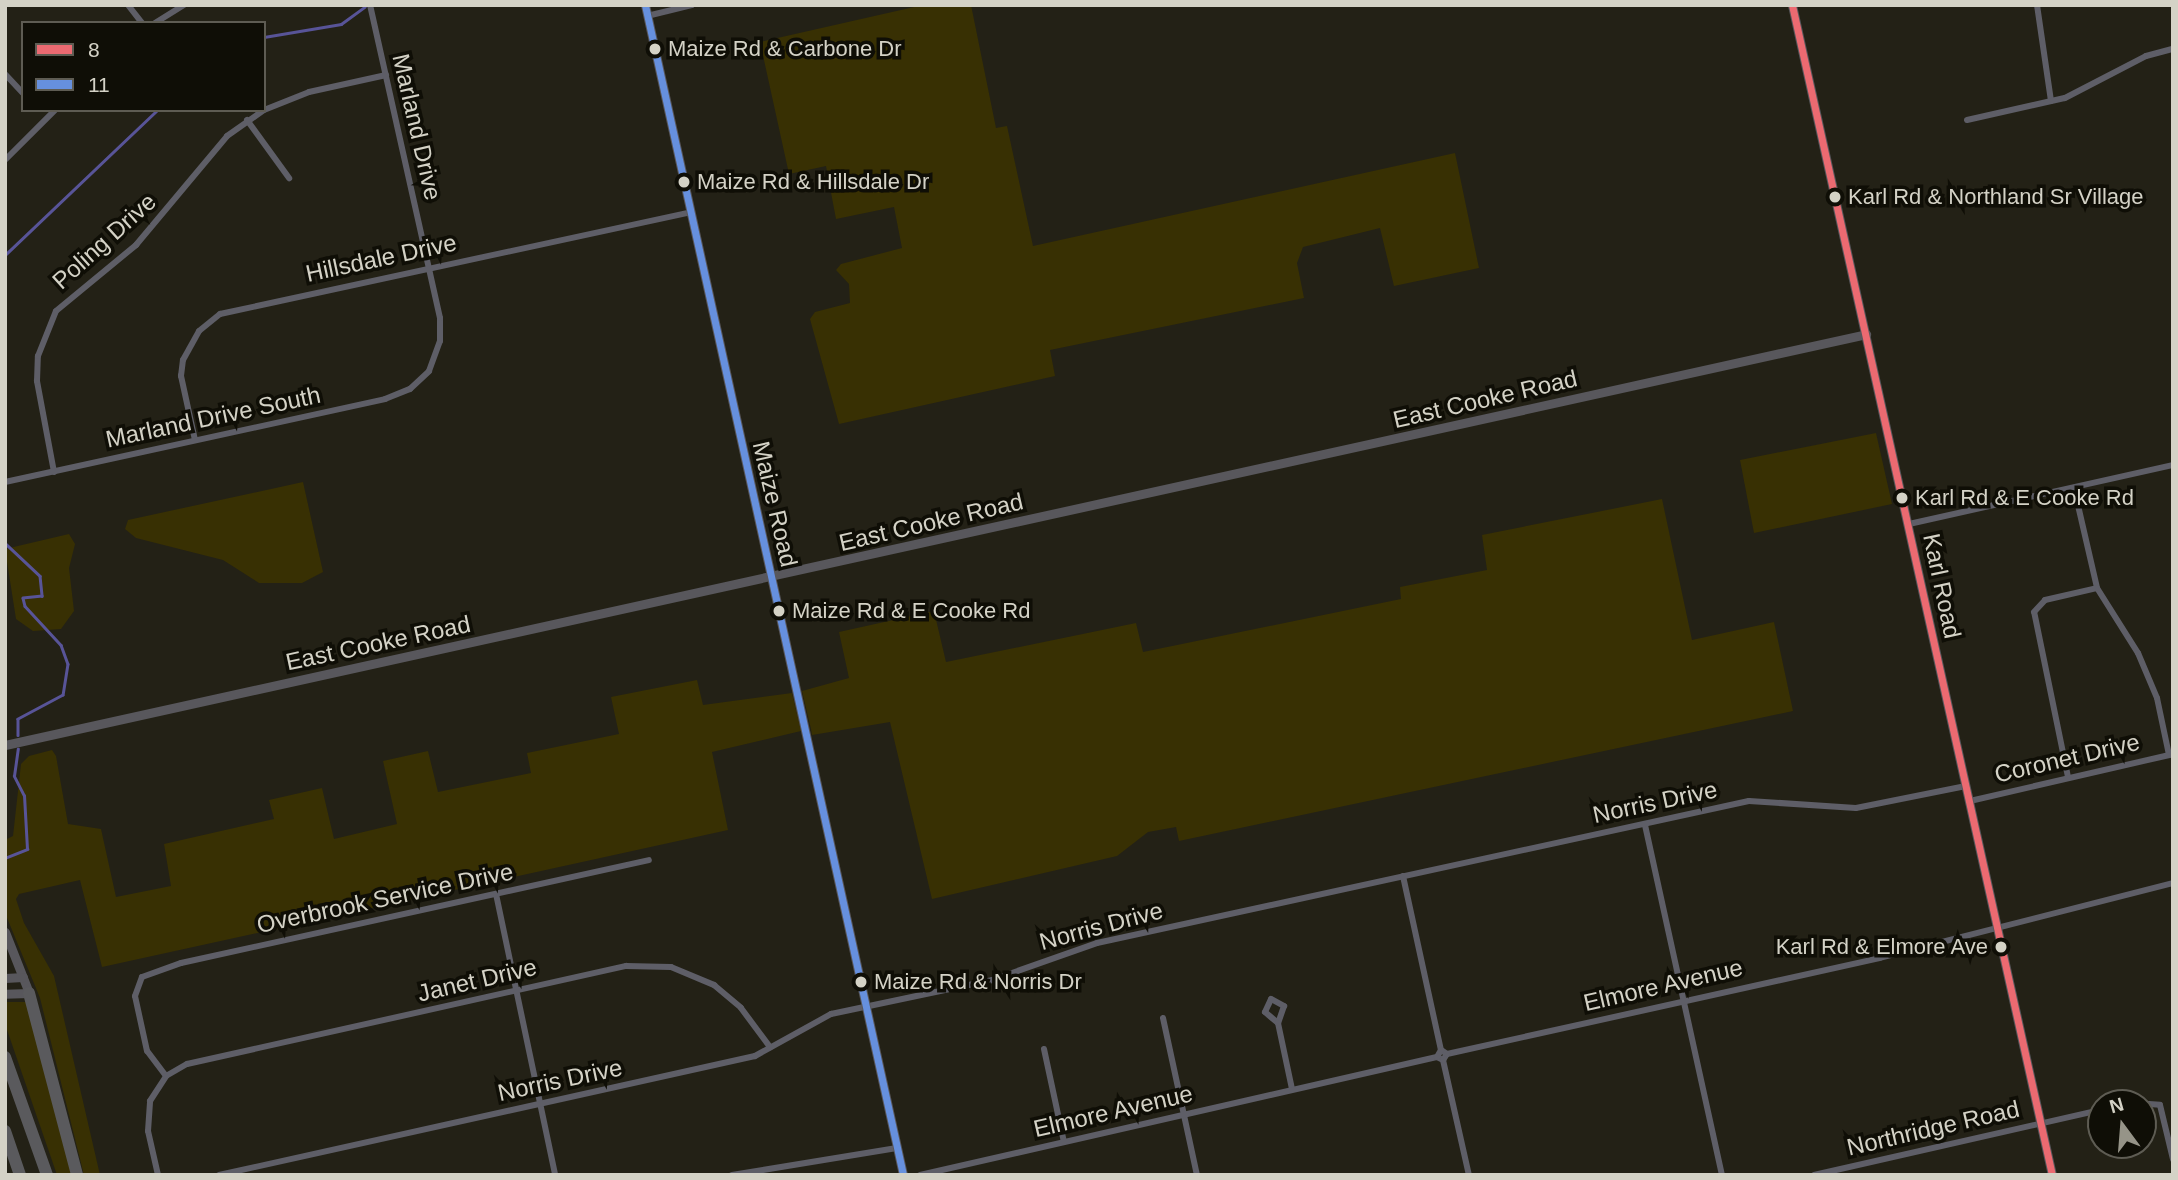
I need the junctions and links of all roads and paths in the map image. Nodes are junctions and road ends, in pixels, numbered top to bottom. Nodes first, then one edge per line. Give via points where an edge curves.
1 (128, 5) edge
2 (184, 5) edge
3 (370, 5) edge
4 (645, 5) edge
5 (692, 5) edge
6 (1793, 5) edge
7 (2037, 5) edge
8 (647, 16) junction
9 (140, 21) edge
10 (158, 21) edge
11 (2173, 49) edge
12 (5, 74) edge
13 (386, 75) junction
14 (21, 91) edge
15 (2050, 101) junction
16 (266, 109) edge
17 (42, 112) edge
18 (53, 112) edge
19 (261, 112) edge
20 (47, 118) junction
21 (247, 120) junction
22 (1967, 120) dead end
23 (5, 160) edge
24 (289, 178) dead end
25 (691, 212) junction
26 (428, 268) junction
27 (1866, 334) junction
28 (423, 377) joint
29 (195, 440) junction
30 (2173, 465) edge
31 (54, 472) junction
32 (5, 482) edge
33 (2074, 488) junction
34 (1909, 524) junction
35 (772, 577) junction
36 (2097, 588) junction
37 (5, 745) edge
38 (2171, 754) edge
39 (2068, 777) junction
40 (1966, 786) junction
41 (1970, 801) junction
42 (1645, 825) junction
43 (649, 860) dead end
44 (1403, 876) junction
45 (2173, 883) edge
46 (496, 894) junction
47 (1997, 924) junction
48 (5, 932) edge
49 (23, 977) junction
50 (5, 978) edge
51 (517, 990) junction
52 (29, 993) junction
53 (5, 994) edge
54 (1683, 1000) junction
55 (866, 1008) junction
56 (1163, 1018) dead end
57 (1278, 1023) dead end
58 (770, 1047) junction
59 (1044, 1049) dead end
60 (1442, 1055) junction
61 (5, 1057) edge
62 (166, 1076) junction
63 (1292, 1089) junction
64 (2157, 1104) edge
65 (540, 1105) junction
66 (2087, 1113) edge
67 (1184, 1115) junction
68 (2041, 1123) junction
69 (5, 1131) edge
70 (1063, 1142) junction
71 (897, 1148) junction
72 (2173, 1159) edge
73 (20, 1175) edge
74 (47, 1175) edge
75 (77, 1175) edge
76 (158, 1175) edge
77 (219, 1175) edge
78 (555, 1175) edge
79 (732, 1175) edge
80 (903, 1175) edge
81 (920, 1175) edge
82 (1196, 1175) edge
83 (1469, 1175) edge
84 (1722, 1175) edge
85 (1814, 1175) edge
86 (2052, 1175) edge

1 - 9 street
2 - 10 street
3 - 13 street, Marland Drive
4 - 8 main road, Maize Road
5 - 8 street
6 - 27 main road, Karl Road
7 - 15 street
8 - 25 main road, Maize Road
11 - 15 street
12 - 14 street
13 - 16 street, Poling Drive via 309,92
13 - 26 street, Marland Drive
15 - 22 street
17 - 20 street
18 - 20 street
19 - 21 street, Poling Drive
20 - 23 street
21 - 24 street
21 - 31 street, Poling Drive via 206,159 154,227 56,311 38,356 37,381
25 - 26 street, Hillsdale Drive
25 - 35 main road, Maize Road
26 - 28 street, Marland Drive via 440,341
26 - 29 street, Hillsdale Drive via 233,309 208,322 188,344 181,376
27 - 34 main road, Karl Road
27 - 35 main road, East Cooke Road
28 - 29 street, Marland Drive South via 385,400
29 - 31 street, Marland Drive South
30 - 33 street
31 - 32 street, Marland Drive South
33 - 34 street
33 - 36 street
34 - 40 main road, Karl Road
35 - 37 main road, East Cooke Road
35 - 55 main road, Maize Road
36 - 38 street via 2138,653 2157,698
36 - 39 street via 2045,600 2034,612
38 - 39 street, Coronet Drive
39 - 41 street, Coronet Drive
40 - 41 main road, Karl Road
40 - 42 street, Norris Drive via 1856,808 1748,801
41 - 47 main road, Karl Road
42 - 44 street, Norris Drive
42 - 54 street
43 - 46 street, Overbrook Service Drive
44 - 55 street, Norris Drive via 1097,943 1014,973
44 - 60 street
45 - 47 street, Elmore Avenue
46 - 51 street
46 - 62 street, Overbrook Service Drive via 181,963 142,977 135,986 147,1051
47 - 54 street, Elmore Avenue via 1879,958
47 - 68 main road, Karl Road
48 - 49 main road
49 - 50 main road
49 - 52 main road
51 - 58 street, Janet Drive via 626,966 671,967 729,997
51 - 62 street, Janet Drive via 187,1064
51 - 65 street
52 - 53 main road
52 - 75 highway
54 - 60 street, Elmore Avenue
54 - 84 street
55 - 58 street, Norris Drive via 816,1020
55 - 71 main road, Maize Road
56 - 67 street
57 - 63 street
58 - 65 street, Norris Drive via 746,1058
59 - 70 street
60 - 63 street, Elmore Avenue
60 - 83 street
61 - 74 highway
62 - 76 street via 150,1101 148,1131
63 - 67 street, Elmore Avenue
64 - 72 street
65 - 77 street, Norris Drive
65 - 78 street
66 - 68 street, Northridge Road
67 - 70 street, Elmore Avenue
67 - 82 street
68 - 85 street, Northridge Road
68 - 86 main road, Karl Road
69 - 73 highway
70 - 81 street, Elmore Avenue
71 - 79 street
71 - 80 main road, Maize Road

